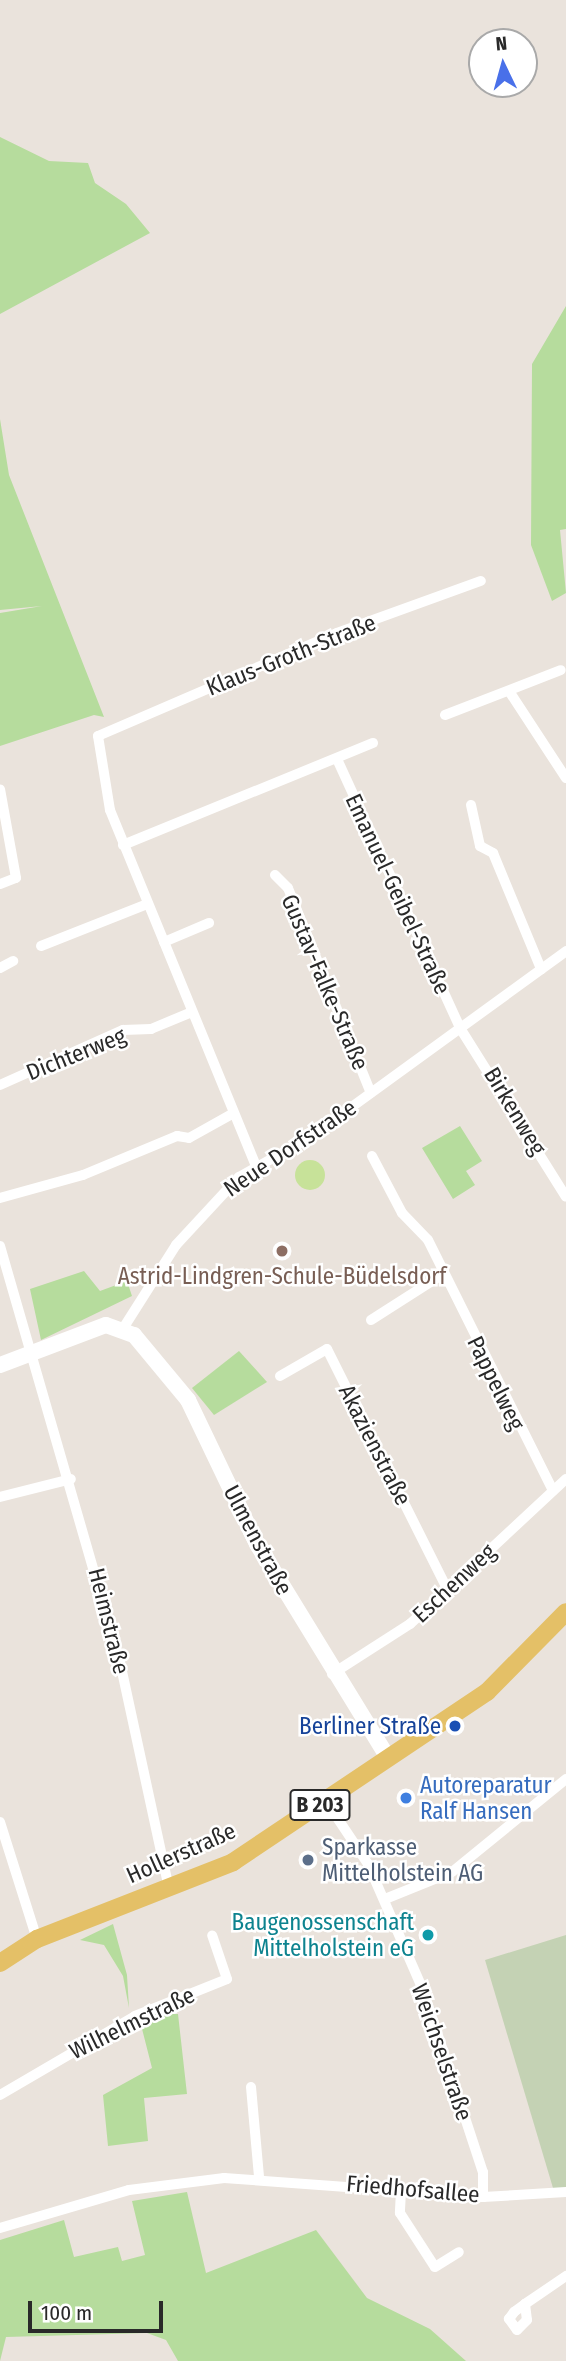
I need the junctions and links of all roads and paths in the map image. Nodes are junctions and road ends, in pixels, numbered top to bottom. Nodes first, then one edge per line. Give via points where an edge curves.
1 (481, 581) dead end
2 (561, 670) dead end
3 (509, 691) junction
4 (445, 715) dead end
5 (373, 743) dead end
6 (337, 759) junction
7 (566, 778) edge
8 (0, 789) edge
9 (471, 805) dead end
10 (123, 845) junction
11 (275, 875) dead end
12 (0, 884) edge
13 (147, 904) junction
14 (209, 923) dead end
15 (164, 942) junction
16 (41, 946) dead end
17 (566, 951) edge
18 (13, 961) dead end
19 (0, 968) edge
20 (541, 969) junction
21 (192, 1012) junction
22 (460, 1028) junction
23 (0, 1085) edge
24 (371, 1093) junction
25 (232, 1114) junction
26 (372, 1156) dead end
27 (256, 1166) junction
28 (566, 1197) edge
29 (0, 1198) edge
30 (0, 1246) edge
31 (443, 1274) junction
32 (371, 1320) dead end
33 (124, 1327) junction
34 (30, 1358) junction
35 (0, 1366) edge
36 (280, 1376) dead end
37 (71, 1479) junction
38 (566, 1479) edge
39 (553, 1490) junction
40 (0, 1497) edge
41 (447, 1590) junction
42 (566, 1612) edge
43 (332, 1674) junction
44 (388, 1758) junction
45 (566, 1779) edge
46 (326, 1801) junction
47 (0, 1822) edge
48 (169, 1889) junction
49 (385, 1899) junction
50 (212, 1935) dead end
51 (37, 1939) junction
52 (0, 1963) edge
53 (251, 2087) dead end
54 (0, 2095) edge
55 (259, 2177) junction
56 (401, 2191) junction
57 (566, 2192) edge
58 (483, 2197) junction
59 (0, 2228) edge
60 (459, 2252) dead end
61 (566, 2276) edge
62 (525, 2304) dead end

1 - 10 street, Klaus-Groth-Straße via 103,732 98,741 110,810
2 - 3 street
3 - 4 street
3 - 7 street
5 - 6 street
6 - 10 street
6 - 22 street, Emanuel-Geibel-Straße
8 - 12 street via 16,878
9 - 20 street via 480,846 493,853
10 - 13 street
11 - 24 street, Gustav-Falke-Straße via 288,888
13 - 15 street
13 - 16 street
14 - 15 street
15 - 21 street
17 - 20 street, Neue Dorfstraße
18 - 19 street
20 - 22 street, Neue Dorfstraße
21 - 23 street, Dichterweg via 151,1029 123,1030
21 - 25 street
22 - 24 street, Neue Dorfstraße
22 - 28 street, Birkenweg
24 - 27 street, Neue Dorfstraße
25 - 27 street
25 - 29 street via 190,1139 177,1136 83,1175
26 - 31 street, Pappelweg
27 - 33 street, Neue Dorfstraße via 206,1207
30 - 34 street, Heimstraße
31 - 32 street
31 - 39 street, Pappelweg
33 - 34 street via 89,1331
33 - 43 street, Ulmenstraße via 188,1400 257,1544
34 - 35 street
34 - 37 street, Heimstraße
36 - 41 street, Akazienstraße via 327,1349
37 - 40 street
37 - 48 street, Heimstraße via 120,1662
38 - 39 street, Eschenweg
39 - 41 street, Eschenweg
41 - 43 street, Eschenweg via 378,1648
42 - 44 main road, Hollerstraße / B 203 via 487,1692
43 - 44 street, Ulmenstraße
44 - 46 main road, Hollerstraße / B 203
45 - 49 street via 452,1872
46 - 48 main road, Hollerstraße / B 203 via 233,1862
46 - 49 street, Weichselstraße
47 - 51 street
48 - 51 main road, Hollerstraße / B 203
49 - 58 street, Weichselstraße via 483,2172
50 - 54 street, Wilhelmstraße via 227,1979 125,2021
51 - 52 main road, Hollerstraße / B 203
53 - 55 street
55 - 56 street, Friedhofsallee
55 - 59 street, Friedhofsallee via 129,2190
56 - 58 street, Friedhofsallee
56 - 60 street via 400,2213 435,2267
57 - 58 street, Friedhofsallee
61 - 62 street

